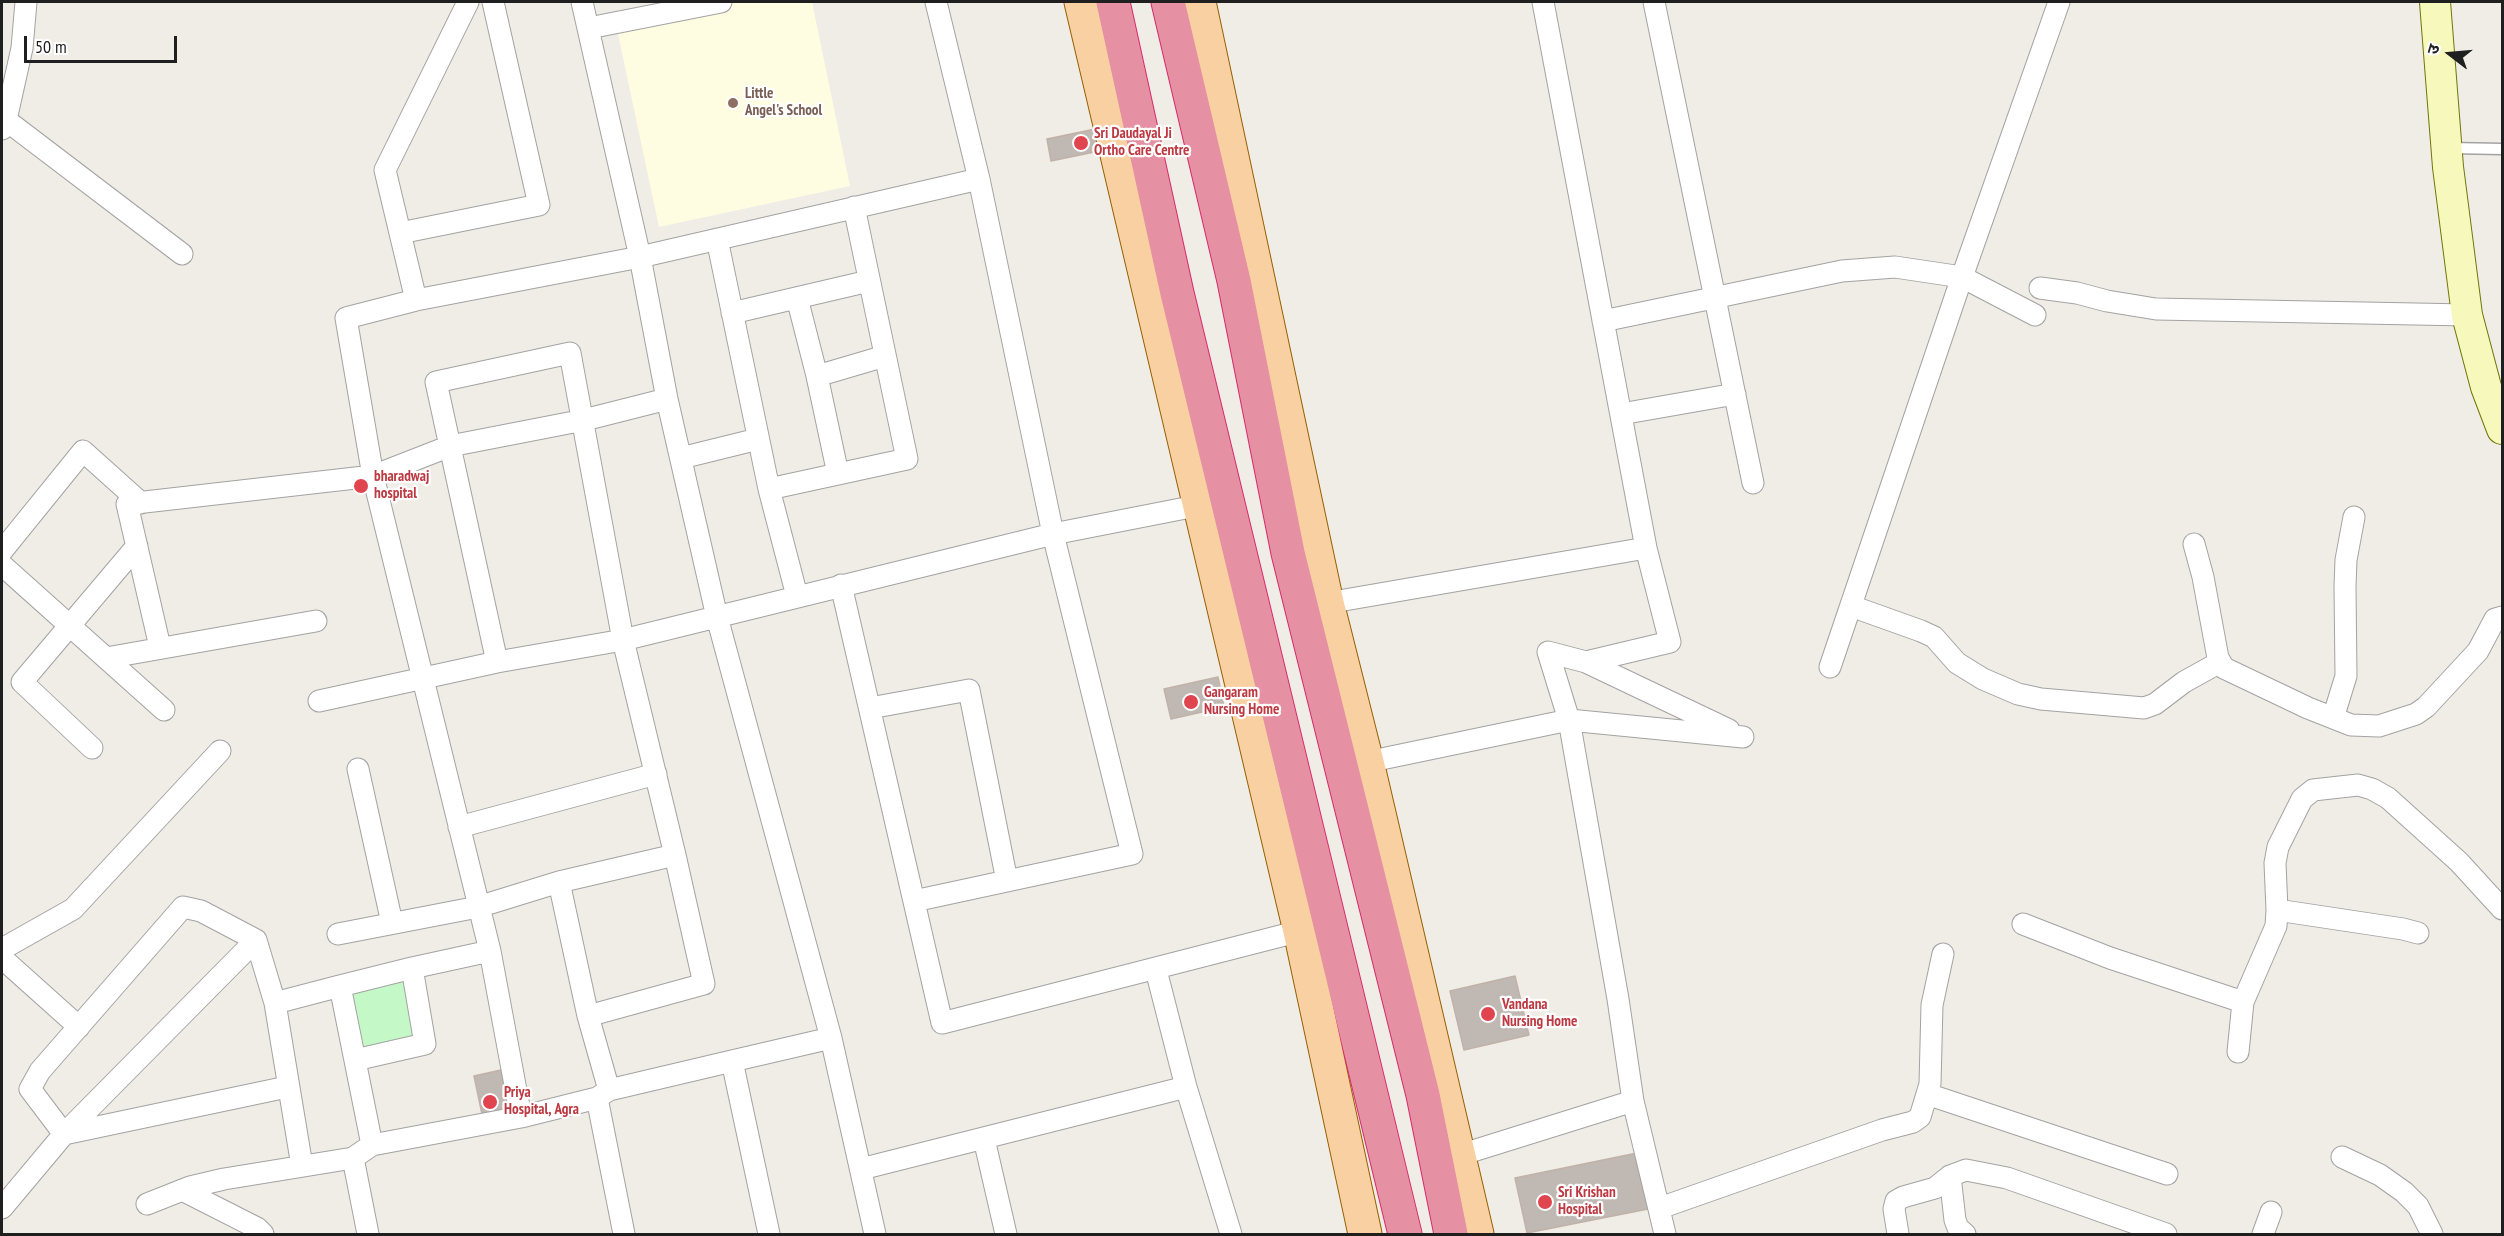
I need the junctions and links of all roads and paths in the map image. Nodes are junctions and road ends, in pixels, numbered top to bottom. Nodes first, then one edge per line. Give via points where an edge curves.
1 (26, 2) edge
2 (468, 2) edge
3 (493, 2) edge
4 (582, 2) edge
5 (721, 2) edge
6 (936, 2) edge
7 (1081, 2) edge
8 (1113, 2) edge
9 (1168, 2) edge
10 (1199, 2) edge
11 (1543, 2) edge
12 (1654, 2) edge
13 (2059, 2) edge
14 (2435, 2) edge
15 (589, 28) junction
16 (4, 124) edge
17 (2446, 148) junction
18 (2502, 149) edge
19 (978, 179) junction
20 (854, 207) junction
21 (400, 233) junction
22 (717, 239) junction
23 (182, 254) dead end
24 (640, 257) junction
25 (1962, 277) junction
26 (869, 280) junction
27 (2040, 288) dead end
28 (796, 298) junction
29 (1715, 298) junction
30 (416, 300) junction
31 (732, 313) junction
32 (2035, 315) dead end
33 (2467, 315) junction
34 (1603, 321) junction
35 (885, 356) junction
36 (818, 376) junction
37 (1735, 394) junction
38 (667, 399) junction
39 (1621, 414) junction
40 (584, 420) junction
41 (2502, 429) edge
42 (758, 439) junction
43 (450, 446) junction
44 (681, 458) junction
45 (838, 474) junction
46 (373, 476) junction
47 (1753, 483) dead end
48 (769, 489) junction
49 (1214, 502) junction
50 (141, 503) junction
51 (2354, 517) dead end
52 (1053, 534) junction
53 (2194, 544) dead end
54 (137, 546) junction
55 (1646, 548) junction
56 (2, 551) edge
57 (2, 565) edge
58 (841, 585) junction
59 (797, 596) junction
60 (1327, 603) junction
61 (1851, 606) junction
62 (717, 616) junction
63 (2502, 617) edge
64 (316, 621) dead end
65 (70, 626) junction
66 (623, 640) junction
67 (160, 647) junction
68 (106, 658) junction
69 (497, 662) junction
70 (1586, 662) junction
71 (2220, 662) junction
72 (1830, 667) dead end
73 (423, 679) junction
74 (319, 701) dead end
75 (870, 708) junction
76 (164, 710) dead end
77 (2333, 718) junction
78 (1569, 720) junction
79 (92, 748) dead end
80 (220, 751) dead end
81 (1367, 762) junction
82 (358, 769) dead end
83 (656, 774) junction
84 (459, 827) junction
85 (675, 855) junction
86 (1007, 881) junction
87 (559, 882) junction
88 (914, 901) junction
89 (478, 907) junction
90 (2502, 909) edge
91 (2277, 910) junction
92 (392, 923) junction
93 (2023, 924) dead end
94 (1300, 931) junction
95 (2418, 933) dead end
96 (338, 934) dead end
97 (256, 940) junction
98 (2, 949) edge
99 (490, 951) junction
100 (1943, 954) dead end
101 (2, 958) edge
102 (412, 968) junction
103 (1156, 970) junction
104 (340, 986) junction
105 (2242, 1002) junction
106 (276, 1003) junction
107 (588, 1016) junction
108 (79, 1027) junction
109 (831, 1038) junction
110 (2238, 1052) dead end
111 (355, 1060) junction
112 (732, 1061) junction
113 (287, 1087) junction
114 (1186, 1088) junction
115 (603, 1094) junction
116 (1927, 1094) junction
117 (1633, 1101) junction
118 (520, 1117) junction
119 (64, 1134) junction
120 (984, 1139) junction
121 (372, 1145) junction
122 (1460, 1155) junction
123 (2342, 1157) dead end
124 (353, 1158) junction
125 (302, 1166) junction
126 (861, 1169) junction
127 (2167, 1174) dead end
128 (1950, 1176) junction
129 (182, 1190) junction
130 (147, 1204) dead end
131 (2, 1208) edge
132 (1660, 1208) junction
133 (2271, 1212) dead end
134 (263, 1234) edge
135 (368, 1234) edge
136 (624, 1234) edge
137 (769, 1234) edge
138 (875, 1234) edge
139 (1006, 1234) edge
140 (1231, 1234) edge
141 (1365, 1234) edge
142 (1405, 1234) edge
143 (1452, 1234) edge
144 (1477, 1234) edge
145 (1665, 1234) edge
146 (1898, 1234) edge
147 (1965, 1234) edge
148 (2166, 1234) edge
149 (2263, 1234) edge
150 (2432, 1234) edge
151 (2440, 1234) edge
152 (2449, 1234) edge

1 - 16 street via 22,48
2 - 21 street via 385,170
3 - 21 street via 538,205
4 - 15 street
5 - 15 street
6 - 19 street
7 - 49 main road
8 - 49 highway via 1177,293
9 - 143 highway via 1234,281 1288,553 1423,1095
10 - 60 main road
11 - 34 street
12 - 29 street
13 - 25 street
14 - 17 street
15 - 24 street
16 - 23 street
17 - 18 lane
17 - 33 street
19 - 20 street
19 - 52 street
20 - 22 street
20 - 26 street
21 - 30 street
22 - 24 street
22 - 31 street
24 - 30 street
24 - 38 street
25 - 29 street via 1895,267 1842,271
25 - 32 street
25 - 61 street
26 - 28 street
26 - 35 street
27 - 33 street via 2156,309
28 - 31 street
28 - 36 street
29 - 34 street
29 - 37 street
30 - 46 street via 346,318
31 - 42 street
33 - 41 street
34 - 39 street
35 - 36 street
35 - 45 street via 907,459
36 - 45 street
37 - 39 street
37 - 47 street
38 - 40 street
38 - 44 street
39 - 55 street
40 - 43 street
40 - 43 street via 570,353 436,382
40 - 66 street
42 - 44 street
42 - 48 street
43 - 46 street
43 - 69 street
44 - 62 street
45 - 48 street
46 - 50 street
46 - 73 street
48 - 59 street
49 - 52 street
49 - 94 main road
49 - 142 highway
50 - 54 street via 127,504
50 - 56 street via 83,451
51 - 77 street via 2346,560 2346,676
52 - 58 street
52 - 86 street via 1132,854
53 - 71 street
54 - 65 street
54 - 67 street
55 - 60 street
55 - 70 street via 1670,642
57 - 65 street
58 - 59 street
58 - 75 street
59 - 62 street
60 - 81 main road
61 - 71 street via 1921,631 1934,638 1957,663 1983,679 2041,699 2144,708
61 - 72 street
62 - 66 street
62 - 109 street
63 - 77 street via 2494,619 2478,651 2416,714 2364,727
64 - 67 street
65 - 68 street
65 - 79 street via 22,682
66 - 69 street
66 - 83 street
67 - 68 street
68 - 76 street
69 - 73 street
70 - 78 street via 1548,652
70 - 78 street via 1743,737
71 - 77 street via 2234,674
73 - 74 street
73 - 84 street
75 - 86 street via 969,690
75 - 88 street
78 - 81 street
78 - 117 street
80 - 98 street via 73,909
81 - 122 main road
82 - 92 street
83 - 84 street
83 - 85 street
84 - 89 street
85 - 87 street
85 - 107 street via 704,984
86 - 88 street
87 - 89 street
87 - 107 street
88 - 103 street via 942,1023
89 - 92 street
89 - 99 street
90 - 91 street via 2459,861 2388,798 2358,785 2313,790 2302,799 2278,847
91 - 95 street
91 - 105 street via 2276,926
92 - 96 street
93 - 105 street
94 - 103 street
94 - 141 main road
97 - 106 street
97 - 108 street via 201,911 183,908
97 - 119 street
99 - 102 street
99 - 118 street
100 - 116 street via 1932,1005
101 - 108 street
102 - 104 street
102 - 111 street via 425,1044
103 - 114 street
104 - 106 street
104 - 111 street
105 - 110 street
106 - 113 street
107 - 115 street
108 - 119 street via 40,1071 30,1089
109 - 112 street
109 - 126 street
111 - 121 street
112 - 115 street
112 - 137 street
113 - 119 street
113 - 125 street
114 - 120 street
114 - 140 street
115 - 118 street
115 - 136 street
116 - 127 street
116 - 132 street via 1920,1117 1913,1122
117 - 122 street
117 - 132 street
118 - 121 street
119 - 131 street
120 - 126 street
120 - 139 street
121 - 124 street
122 - 144 main road
123 - 150 street via 2380,1175 2404,1192 2418,1206
124 - 125 street
124 - 135 street
125 - 129 street
126 - 138 street
128 - 146 street via 1935,1188 1896,1201
128 - 147 street via 1955,1220
128 - 148 street via 1966,1170 2007,1178
129 - 130 street
129 - 134 street
132 - 145 street
133 - 149 street
151 - 152 street

